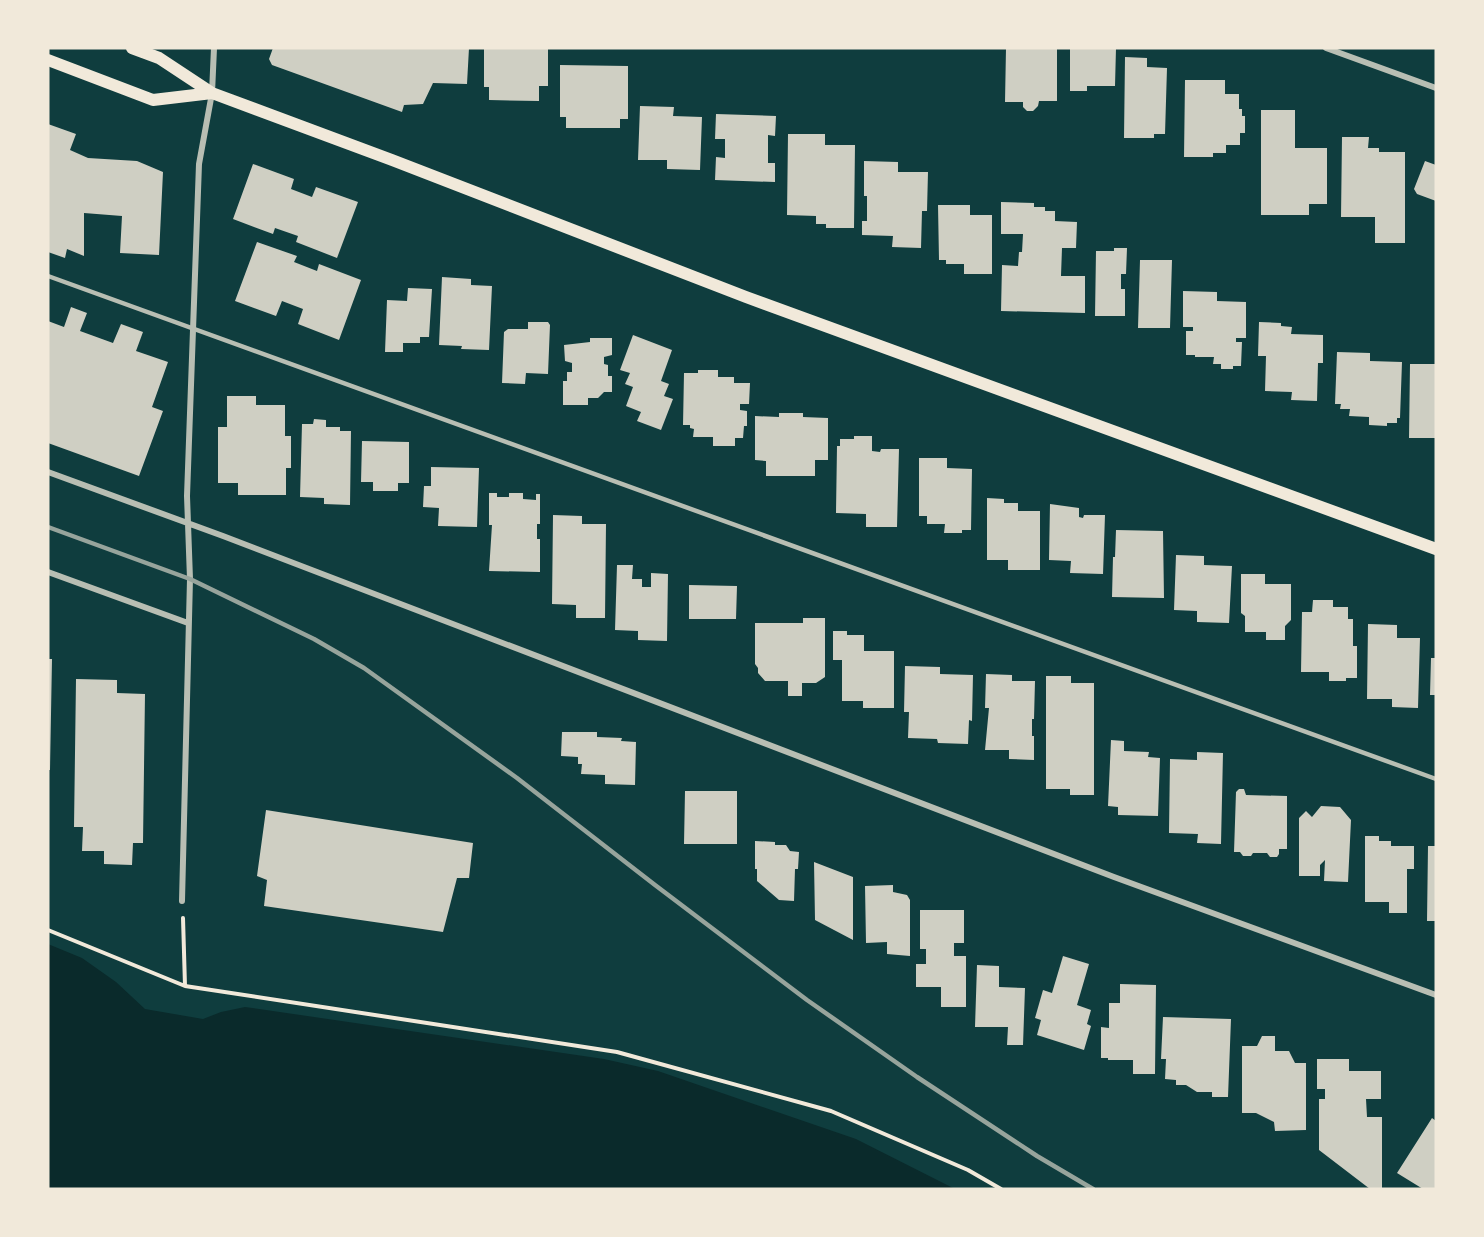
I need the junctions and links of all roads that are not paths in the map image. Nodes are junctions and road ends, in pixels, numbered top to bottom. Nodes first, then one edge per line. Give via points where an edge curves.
1 (132, 48) edge
2 (214, 48) edge
3 (1326, 48) edge
4 (48, 60) edge
5 (1436, 88) edge
6 (212, 93) junction
7 (48, 276) edge
8 (194, 329) junction
9 (48, 472) edge
10 (188, 523) junction
11 (1436, 549) edge
12 (48, 572) edge
13 (188, 623) junction
14 (1436, 779) edge
15 (182, 901) road end
16 (1436, 994) edge

1 - 6 main road via 159,58
2 - 6 street
3 - 5 street
4 - 6 main road via 153,100
6 - 8 street via 199,164
6 - 11 main road via 746,297
7 - 8 lane
8 - 10 street
8 - 14 lane
9 - 10 street
10 - 13 street
10 - 16 street via 1114,877
12 - 13 street
13 - 15 street

